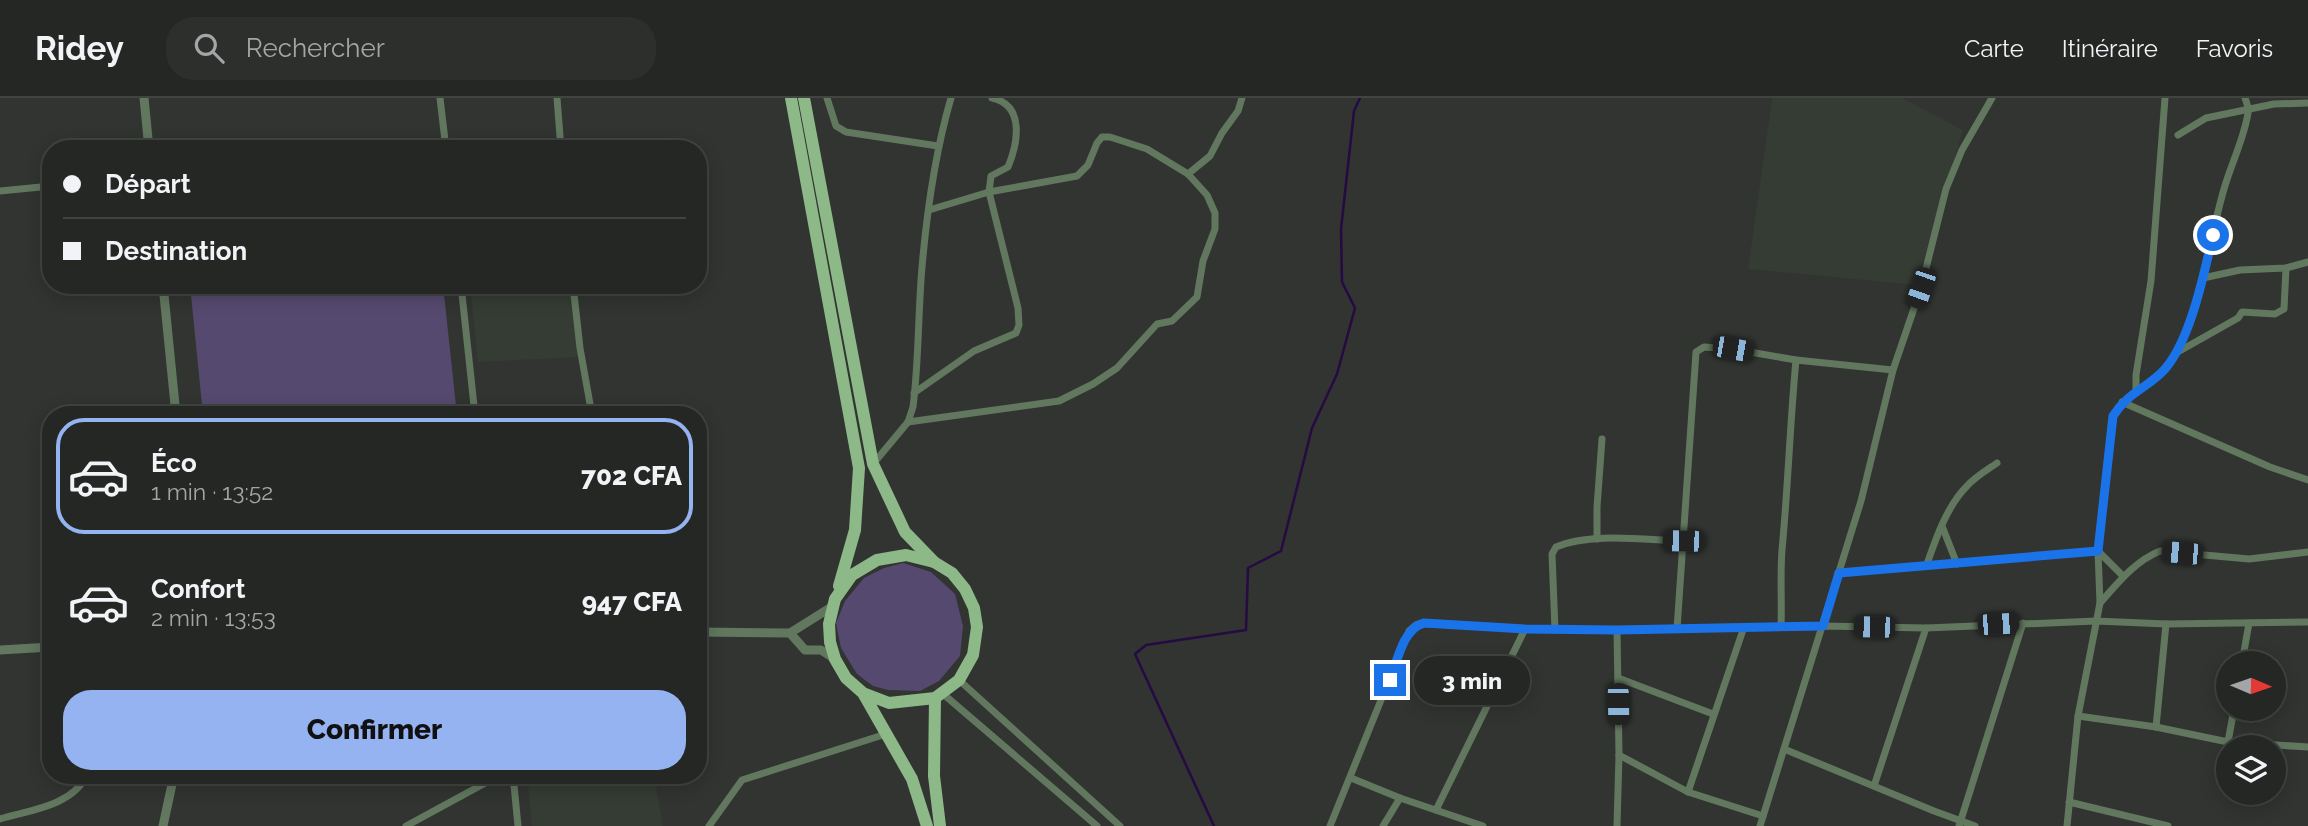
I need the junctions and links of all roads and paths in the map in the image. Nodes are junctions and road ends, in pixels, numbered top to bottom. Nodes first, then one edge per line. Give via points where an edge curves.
1 (144, 98) edge
2 (440, 98) edge
3 (557, 98) edge
4 (791, 98) edge
5 (804, 98) edge
6 (827, 98) edge
7 (951, 98) edge
8 (992, 98) edge
9 (1242, 98) edge
10 (1992, 98) edge
11 (2165, 98) edge
12 (2245, 98) edge
13 (2308, 103) edge
14 (2249, 109) junction
15 (2178, 135) dead end
16 (148, 140) edge
17 (445, 140) edge
18 (560, 140) edge
19 (938, 146) junction
20 (1188, 174) junction
21 (42, 187) edge
22 (0, 191) edge
23 (989, 192) junction
24 (929, 210) junction
25 (2308, 261) edge
26 (2286, 268) junction
27 (2203, 278) junction
28 (164, 294) edge
29 (462, 294) edge
30 (574, 294) edge
31 (2176, 353) junction
32 (1796, 360) junction
33 (1894, 370) junction
34 (2136, 392) junction
35 (914, 393) junction
36 (2122, 402) junction
37 (175, 406) edge
38 (474, 406) edge
39 (590, 406) edge
40 (908, 422) junction
41 (1602, 439) dead end
42 (1997, 463) dead end
43 (873, 464) junction
44 (2308, 480) edge
45 (1942, 526) junction
46 (1597, 539) junction
47 (1683, 541) junction
48 (2098, 551) junction
49 (2308, 552) edge
50 (934, 562) junction
51 (1927, 564) junction
52 (1957, 564) junction
53 (1839, 573) junction
54 (2123, 576) junction
55 (834, 602) junction
56 (2100, 603) junction
57 (2096, 621) junction
58 (2308, 622) edge
59 (2022, 623) junction
60 (2249, 623) junction
61 (2166, 624) junction
62 (1823, 626) junction
63 (1744, 627) junction
64 (1781, 627) junction
65 (1926, 628) junction
66 (1525, 629) junction
67 (1677, 629) junction
68 (1555, 630) junction
69 (1617, 630) junction
70 (707, 632) edge
71 (790, 633) junction
72 (42, 648) edge
73 (0, 650) edge
74 (2244, 651) edge
75 (835, 659) junction
76 (1618, 678) junction
77 (959, 680) junction
78 (863, 693) junction
79 (938, 696) junction
80 (1713, 714) junction
81 (2078, 716) junction
82 (2156, 727) junction
83 (886, 734) junction
84 (2216, 740) edge
85 (2286, 746) edge
86 (2308, 747) edge
87 (1784, 749) junction
88 (1619, 755) junction
89 (1351, 778) junction
90 (81, 784) edge
91 (172, 784) edge
92 (483, 784) edge
93 (514, 784) edge
94 (1874, 786) junction
95 (1688, 792) junction
96 (1400, 798) junction
97 (2070, 802) junction
98 (1436, 810) junction
99 (1763, 816) junction
100 (0, 819) edge
101 (1959, 823) edge
102 (163, 826) edge
103 (406, 826) edge
104 (518, 826) edge
105 (709, 826) edge
106 (927, 826) edge
107 (940, 826) edge
108 (1097, 826) edge
109 (1120, 826) edge
110 (1330, 826) edge
111 (1383, 826) edge
112 (1483, 826) edge
113 (1617, 826) edge
114 (1760, 826) edge
115 (1975, 826) edge
116 (2067, 826) edge
117 (2160, 826) edge
118 (2168, 826) edge

1 - 16 street
2 - 17 street
3 - 18 street
4 - 55 main road via 859,468 855,530
5 - 43 main road
6 - 19 street via 836,126 846,132
7 - 19 street
8 - 23 street via 1008,106 1017,133 1008,167 991,176
9 - 20 street via 1210,156
10 - 33 street via 1946,189
11 - 34 street via 2151,281
12 - 14 street
13 - 14 street
14 - 15 street via 2206,118
14 - 27 street
19 - 24 street
20 - 23 street via 1147,149 1102,137 1077,176
20 - 40 street via 1213,204 1215,229 1197,297 1172,321 1157,324 1118,368 1059,401
21 - 22 street
23 - 24 street
23 - 35 street via 1019,325 1016,333 974,351
24 - 35 street
25 - 26 street
26 - 27 street via 2240,270
26 - 31 street via 2284,309 2275,314 2242,312
27 - 31 street
28 - 37 street
29 - 38 street
30 - 39 street
31 - 34 street via 2162,372
32 - 33 street
32 - 47 street via 1733,349 1704,347 1696,352
32 - 64 street
33 - 53 street
34 - 36 street
35 - 40 street
36 - 44 street
36 - 48 street via 2110,429
40 - 43 street
41 - 46 street
42 - 45 street via 1960,493
43 - 50 main road via 905,532
45 - 51 street
45 - 52 street
46 - 47 street
46 - 68 street via 1567,542 1552,554
47 - 67 street
48 - 52 street
48 - 54 street
48 - 56 street
49 - 54 street via 2249,559 2160,551
50 - 55 main road via 906,555 877,560 852,575
50 - 77 main road via 952,573 974,608 978,627 973,655
51 - 52 street
51 - 53 street
53 - 62 street
54 - 56 street
55 - 71 street
55 - 75 main road via 829,624
56 - 57 street
57 - 59 street
57 - 61 street
57 - 81 street
58 - 60 street
59 - 65 street
59 - 101 street
60 - 61 street
60 - 74 street
61 - 82 street
62 - 64 street
62 - 65 street
62 - 87 street
63 - 64 street
63 - 67 street
63 - 80 street
65 - 94 street
66 - 68 street
66 - 89 street via 1416,625 1409,631
66 - 98 street
67 - 69 street
68 - 69 street
69 - 76 street
70 - 71 street
71 - 75 street via 805,650 821,650
72 - 73 street
75 - 78 main road via 846,678
76 - 80 street
76 - 88 street
77 - 79 main road
77 - 109 street
78 - 79 main road via 888,703
78 - 83 main road
79 - 107 main road via 934,776
79 - 108 street
80 - 95 street
81 - 82 street
81 - 97 street
82 - 84 street
83 - 105 street via 741,780
83 - 106 main road via 912,779
85 - 86 street
87 - 94 street
87 - 99 street
88 - 95 street
88 - 113 street
89 - 96 street
89 - 110 street
90 - 100 street via 65,800
91 - 102 street
92 - 103 street
93 - 104 street
94 - 101 street
95 - 99 street
96 - 98 street
96 - 111 street
97 - 116 street
97 - 117 street
98 - 112 street
99 - 114 street
101 - 115 street
117 - 118 street

